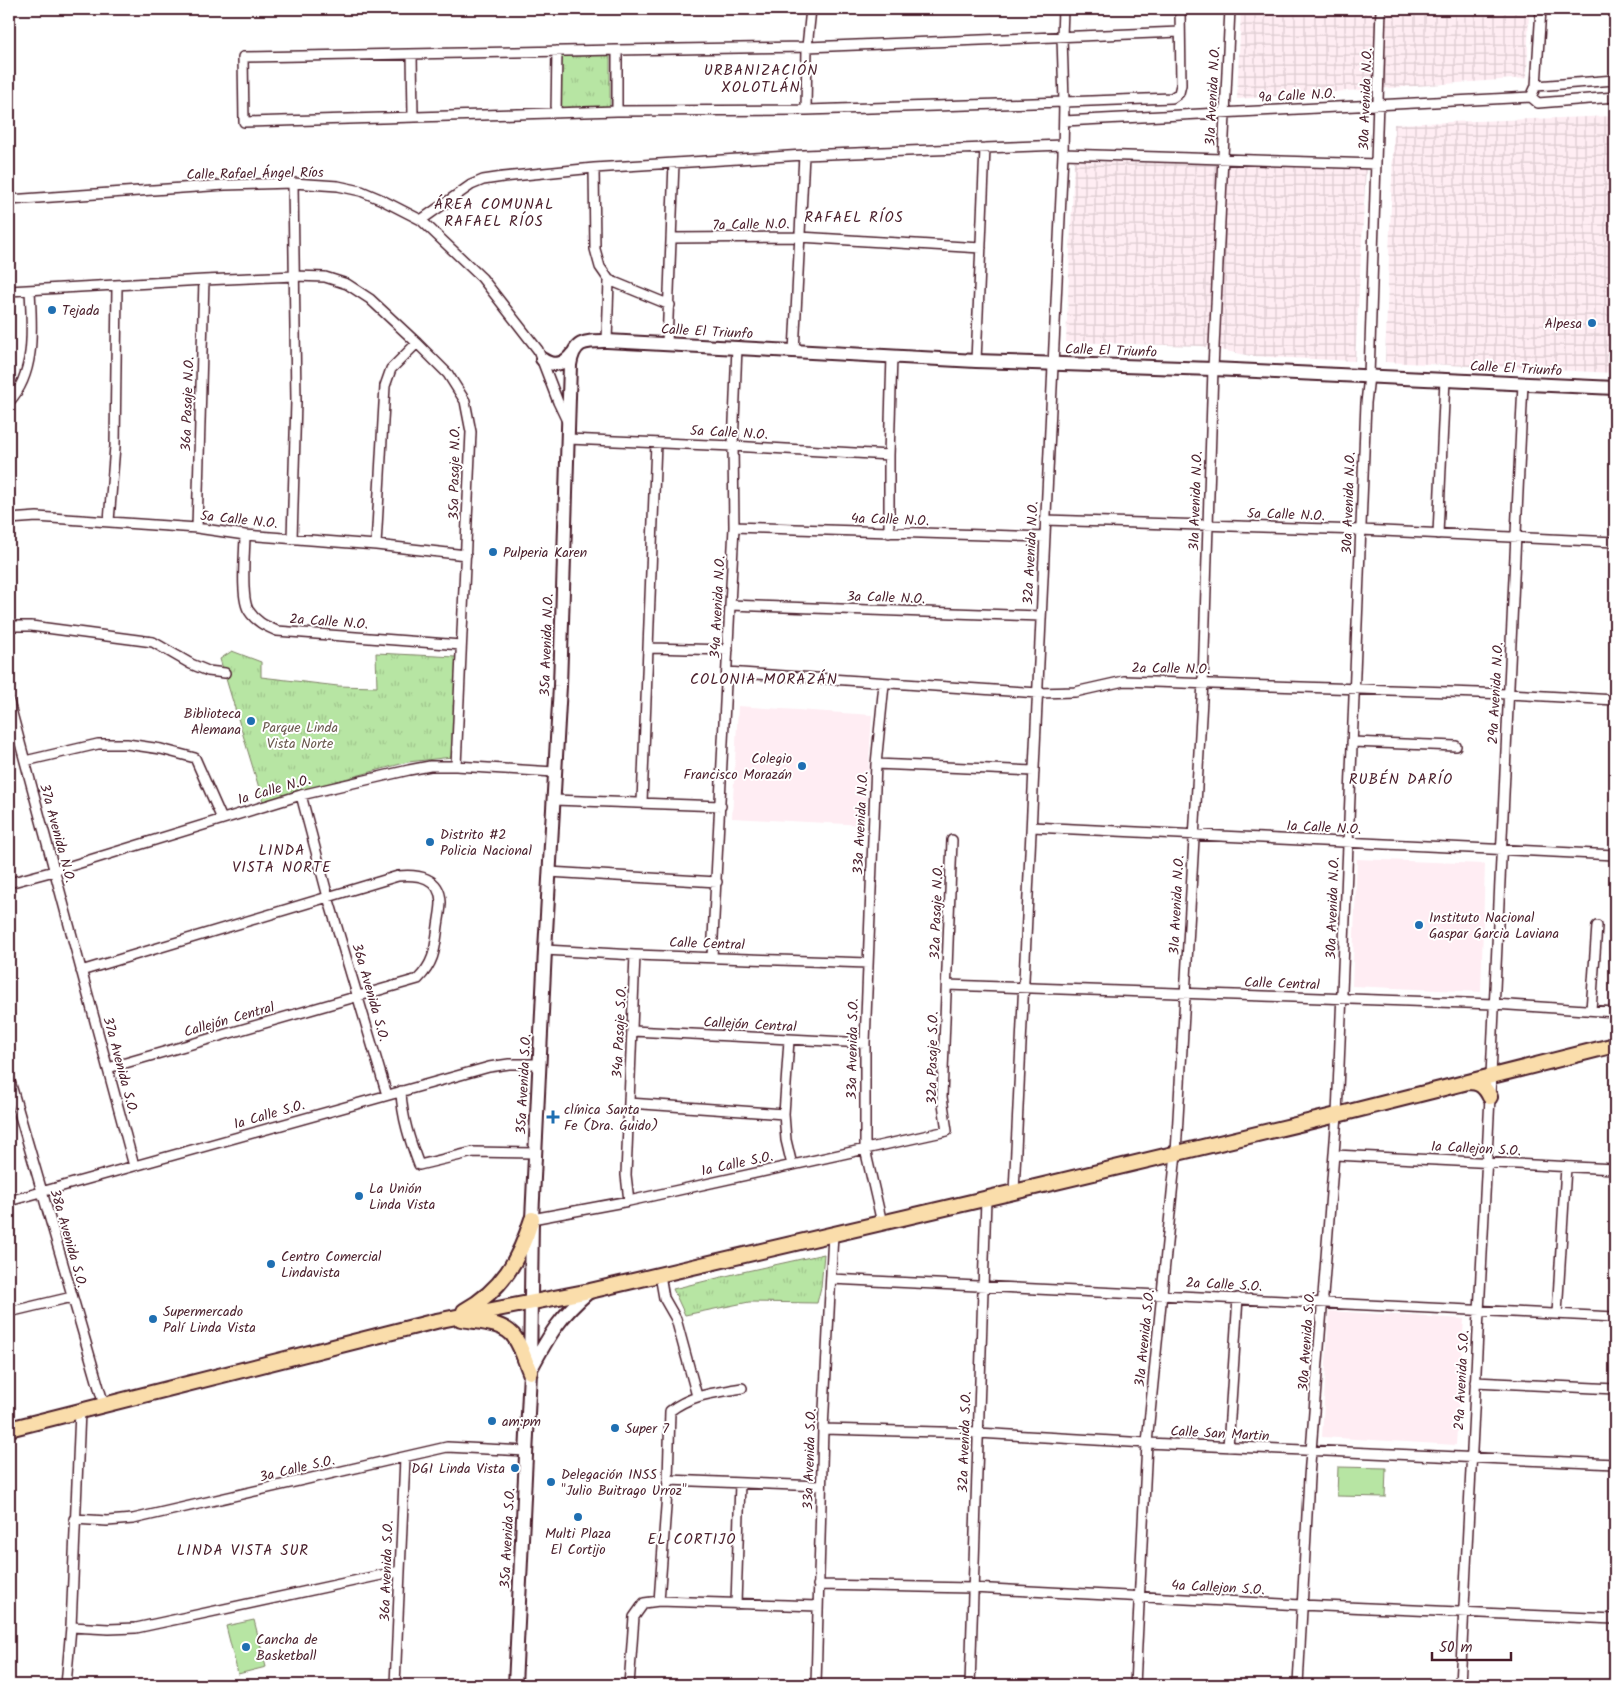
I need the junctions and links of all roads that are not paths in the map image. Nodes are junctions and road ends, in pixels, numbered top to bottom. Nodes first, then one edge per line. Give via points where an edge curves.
1 (811, 9) edge
2 (1063, 9) edge
3 (1180, 9) edge
4 (1230, 9) edge
5 (1381, 9) edge
6 (1541, 9) edge
7 (1180, 32) junction
8 (1062, 38) junction
9 (807, 47) junction
10 (617, 50) junction
11 (557, 51) junction
12 (412, 54) junction
13 (1615, 80) edge
14 (1536, 86) junction
15 (1531, 97) junction
16 (1615, 97) edge
17 (1064, 102) junction
18 (1379, 105) junction
19 (806, 110) junction
20 (617, 111) junction
21 (556, 113) junction
22 (1224, 113) junction
23 (413, 117) junction
24 (1064, 121) junction
25 (986, 148) junction
26 (1063, 150) junction
27 (804, 155) junction
28 (1222, 158) junction
29 (674, 163) junction
30 (1376, 164) junction
31 (594, 168) junction
32 (293, 183) junction
33 (9, 200) edge
34 (421, 220) junction
35 (800, 237) junction
36 (671, 238) junction
37 (981, 248) junction
38 (296, 276) junction
39 (204, 280) junction
40 (609, 280) junction
41 (117, 286) junction
42 (30, 291) junction
43 (9, 292) edge
44 (670, 305) junction
45 (607, 341) junction
46 (417, 343) junction
47 (668, 343) junction
48 (737, 347) junction
49 (575, 349) junction
50 (794, 352) junction
51 (892, 356) junction
52 (542, 359) junction
53 (976, 360) junction
54 (1052, 363) junction
55 (1213, 369) junction
56 (1368, 376) junction
57 (1445, 379) junction
58 (1523, 383) junction
59 (1615, 388) edge
60 (9, 402) edge
61 (569, 423) junction
62 (568, 439) junction
63 (656, 443) junction
64 (733, 446) junction
65 (889, 455) junction
66 (9, 519) edge
67 (1045, 520) junction
68 (109, 522) junction
69 (1208, 526) junction
70 (734, 527) junction
71 (197, 528) junction
72 (1361, 530) junction
73 (889, 533) junction
74 (1438, 534) junction
75 (245, 535) junction
76 (1045, 537) junction
77 (1516, 537) junction
78 (292, 539) junction
79 (1615, 542) edge
80 (376, 545) junction
81 (466, 555) junction
82 (730, 605) junction
83 (1041, 616) junction
84 (9, 626) edge
85 (461, 645) junction
86 (650, 648) junction
87 (728, 650) junction
88 (727, 672) junction
89 (226, 673) dead end
90 (1202, 682) junction
91 (884, 684) junction
92 (1354, 688) junction
93 (1038, 693) junction
94 (1508, 694) junction
95 (1615, 700) edge
96 (9, 702) edge
97 (1352, 742) junction
98 (1456, 746) dead end
99 (25, 761) junction
100 (876, 764) junction
101 (456, 766) junction
102 (1034, 771) junction
103 (554, 772) junction
104 (301, 795) junction
105 (554, 800) junction
106 (642, 802) junction
107 (720, 806) junction
108 (222, 819) junction
109 (1032, 827) junction
110 (1194, 834) junction
111 (952, 840) dead end
112 (1348, 842) junction
113 (1501, 849) junction
114 (1615, 855) edge
115 (54, 871) junction
116 (549, 872) junction
117 (717, 882) junction
118 (9, 883) edge
119 (328, 897) junction
120 (1597, 926) dead end
121 (544, 950) junction
122 (635, 955) junction
123 (712, 957) junction
124 (868, 963) junction
125 (82, 971) junction
126 (947, 985) junction
127 (1025, 987) junction
128 (1185, 993) junction
129 (358, 996) junction
130 (1342, 999) junction
131 (1494, 1004) junction
132 (1591, 1010) junction
133 (1615, 1012) edge
134 (633, 1032) junction
135 (789, 1040) junction
136 (865, 1043) junction
137 (1615, 1045) edge
138 (539, 1064) junction
139 (108, 1068) junction
140 (1491, 1076) junction
141 (9, 1078) edge
142 (1467, 1082) junction
143 (401, 1092) junction
144 (387, 1095) junction
145 (11, 1097) edge
146 (1490, 1097) junction
147 (629, 1103) junction
148 (784, 1114) junction
149 (1338, 1115) junction
150 (947, 1131) joint
151 (865, 1149) junction
152 (535, 1153) junction
153 (1176, 1154) junction
154 (1335, 1155) junction
155 (1486, 1163) junction
156 (792, 1164) junction
157 (134, 1166) junction
158 (1566, 1167) junction
159 (1615, 1169) edge
160 (42, 1192) junction
161 (1014, 1192) junction
162 (986, 1199) junction
163 (9, 1201) edge
164 (629, 1201) junction
165 (532, 1219) junction
166 (882, 1223) junction
167 (833, 1234) junction
168 (660, 1275) junction
169 (831, 1279) junction
170 (984, 1286) junction
171 (590, 1290) junction
172 (1162, 1295) junction
173 (72, 1297) junction
174 (1238, 1298) junction
175 (531, 1302) junction
176 (1322, 1303) junction
177 (1479, 1310) junction
178 (9, 1312) edge
179 (1557, 1314) junction
180 (452, 1317) junction
181 (1615, 1317) edge
182 (530, 1372) junction
183 (1475, 1382) junction
184 (742, 1388) dead end
185 (1615, 1389) edge
186 (697, 1396) junction
187 (104, 1405) junction
188 (80, 1411) junction
189 (9, 1428) edge
190 (823, 1428) junction
191 (978, 1433) junction
192 (1147, 1443) junction
193 (1228, 1447) junction
194 (526, 1451) junction
195 (1311, 1451) junction
196 (405, 1458) junction
197 (1471, 1458) junction
198 (1615, 1464) edge
199 (668, 1480) junction
200 (740, 1483) junction
201 (821, 1486) junction
202 (74, 1520) junction
203 (400, 1570) junction
204 (818, 1585) junction
205 (972, 1588) junction
206 (1139, 1597) junction
207 (659, 1602) junction
208 (736, 1604) junction
209 (818, 1606) junction
210 (1301, 1606) junction
211 (1463, 1612) junction
212 (1615, 1619) edge
213 (71, 1627) junction
214 (66, 1685) edge
215 (395, 1685) edge
216 (515, 1685) edge
217 (629, 1685) edge
218 (816, 1685) edge
219 (970, 1685) edge
220 (1134, 1685) edge
221 (1298, 1685) edge
222 (1460, 1685) edge

1 - 9 street
2 - 8 street, 32a Avenida N.O.
3 - 7 street
4 - 22 street, 31a Avenida N.O.
5 - 18 street, 30a Avenida N.O.
6 - 14 street
7 - 8 street
7 - 17 street via 1182,84 1179,93 1172,98
8 - 9 street
8 - 17 street, 32a Avenida N.O.
9 - 10 street
9 - 19 street
10 - 11 street
10 - 20 street
11 - 12 street
11 - 21 street
12 - 23 street
12 - 23 street via 243,57 244,122
13 - 14 street
14 - 15 street
15 - 16 street, 9a Calle N.O. via 1538,103
15 - 18 street, 9a Calle N.O.
17 - 19 street
17 - 24 street, 32a Avenida N.O.
18 - 22 street, 9a Calle N.O.
18 - 30 street, 30a Avenida N.O.
19 - 20 street
20 - 21 street
21 - 23 street
22 - 24 street, 9a Calle N.O.
22 - 28 street, 31a Avenida N.O.
24 - 26 street, 32a Avenida N.O.
25 - 26 street
25 - 27 street
25 - 37 street
26 - 28 street
26 - 54 street, 32a Avenida N.O.
27 - 29 street
27 - 35 street
28 - 30 street
28 - 55 street, 31a Avenida N.O.
29 - 31 street
29 - 36 street
30 - 56 street, 30a Avenida N.O.
31 - 34 street via 483,180 459,192
31 - 40 street via 595,249 600,267
32 - 33 street, Calle Rafael Ángel Ríos
32 - 34 street, Calle Rafael Ángel Ríos via 338,186 360,192
32 - 38 street
34 - 52 street, Calle Rafael Ángel Ríos via 482,278
35 - 36 street, 7a Calle N.O.
35 - 37 street, 7a Calle N.O.
35 - 50 street
36 - 44 street
37 - 53 street
38 - 39 street, 35a Pasaje N.O.
38 - 46 street, 35a Pasaje N.O. via 325,277 347,284 370,299
38 - 78 street
39 - 41 street, 35a Pasaje N.O.
39 - 71 street, 36a Pasaje N.O.
40 - 44 street
40 - 45 street
41 - 42 street, 35a Pasaje N.O.
41 - 68 street via 115,446
42 - 43 street, 35a Pasaje N.O.
42 - 60 street via 30,352 22,381
44 - 47 street
45 - 47 main road, Calle El Triunfo
45 - 49 main road, Calle El Triunfo via 587,341
46 - 80 street via 391,370 385,386
46 - 81 street, 35a Pasaje N.O. via 448,374 465,401 471,432
47 - 48 main road, Calle El Triunfo
48 - 50 main road, Calle El Triunfo
48 - 64 street, 34a Avenida N.O.
49 - 52 main road, Calle El Triunfo via 558,364
49 - 61 main road, 35a Avenida N.O.
50 - 51 main road, Calle El Triunfo
51 - 53 main road, Calle El Triunfo
51 - 65 street
52 - 61 street, Calle Rafael Ángel Ríos
53 - 54 main road, Calle El Triunfo
54 - 55 main road, Calle El Triunfo
54 - 67 street, 32a Avenida N.O.
55 - 56 main road, Calle El Triunfo
55 - 69 street, 31a Avenida N.O.
56 - 57 main road, Calle El Triunfo
56 - 72 street, 30a Avenida N.O.
57 - 58 main road, Calle El Triunfo
57 - 74 street
58 - 59 main road, Calle El Triunfo
58 - 77 street, 29a Avenida N.O.
61 - 62 main road, 35a Avenida N.O.
62 - 63 street, 5a Calle N.O.
62 - 103 main road, 35a Avenida N.O.
63 - 64 street, 5a Calle N.O.
63 - 86 street
64 - 65 street, 5a Calle N.O.
64 - 70 street, 34a Avenida N.O.
65 - 73 street
66 - 68 street, 5a Calle N.O. via 37,517
67 - 69 street, 5a Calle N.O.
67 - 76 street, 32a Avenida N.O.
68 - 71 street, 5a Calle N.O.
69 - 72 street, 5a Calle N.O.
69 - 90 street, 31a Avenida N.O.
70 - 73 street, 4a Calle N.O.
70 - 82 street, 34a Avenida N.O.
71 - 75 street, 5a Calle N.O.
72 - 74 street, 5a Calle N.O.
72 - 92 street, 30a Avenida N.O.
73 - 76 street, 4a Calle N.O.
74 - 77 street, 5a Calle N.O.
75 - 78 street, 5a Calle N.O.
75 - 85 street, 2a Calle N.O. via 247,610 260,624 277,631
76 - 83 street, 32a Avenida N.O.
77 - 79 street, 5a Calle N.O.
77 - 94 street, 29a Avenida N.O.
78 - 80 street, 5a Calle N.O.
80 - 81 street, 5a Calle N.O.
81 - 85 street, 35a Pasaje N.O.
82 - 83 street, 3a Calle N.O.
82 - 87 street, 34a Avenida N.O.
83 - 93 street, 32a Avenida N.O.
84 - 89 street via 154,642 191,664 208,671
85 - 101 street, 35a Pasaje N.O.
86 - 87 street
86 - 106 street
87 - 88 street, 34a Avenida N.O.
88 - 91 street, 2a Calle N.O.
88 - 107 street, 34a Avenida N.O.
90 - 92 street, 2a Calle N.O.
90 - 93 street, 2a Calle N.O. via 1124,681 1075,692
90 - 110 street, 31a Avenida N.O.
91 - 93 street, 2a Calle N.O.
91 - 100 street, 33a Avenida N.O.
92 - 94 street, 2a Calle N.O.
92 - 97 street, 30a Avenida N.O.
93 - 102 street, 32a Avenida N.O.
94 - 95 street, 2a Calle N.O.
94 - 113 street, 29a Avenida N.O.
96 - 99 street, 37a Avenida N.O.
97 - 98 street
97 - 112 street, 30a Avenida N.O.
99 - 108 street via 98,744 127,744 195,758
99 - 115 street, 37a Avenida N.O.
100 - 102 street
100 - 124 street, 33a Avenida N.O.
101 - 103 street, 1a Calle N.O.
101 - 104 street, 1a Calle N.O. via 430,766
102 - 109 street, 32a Avenida N.O.
103 - 105 main road, 35a Avenida N.O.
104 - 108 street, 1a Calle N.O.
104 - 119 street, 36a Avenida S.O.
105 - 106 street
105 - 116 main road, 35a Avenida N.O.
106 - 107 street
107 - 117 street, 34a Avenida N.O.
108 - 115 street, 1a Calle N.O.
109 - 110 street, 1a Calle N.O.
109 - 127 street, 32a Avenida N.O.
110 - 112 street, 1a Calle N.O.
110 - 128 street, 31a Avenida N.O.
111 - 126 street, 32a Pasaje N.O.
112 - 113 street, 1a Calle N.O.
112 - 130 street, 30a Avenida N.O.
113 - 114 street, 1a Calle N.O.
113 - 131 street, 29a Avenida N.O.
115 - 118 street, 1a Calle N.O.
115 - 125 street, 37a Avenida N.O.
116 - 117 street
116 - 121 main road, 35a Avenida N.O.
117 - 123 street, 34a Avenida N.O.
119 - 125 street
119 - 129 street, 36a Avenida S.O.
119 - 129 street via 415,874 426,878 438,890 441,903 439,920 434,954 428,969 418,979
120 - 132 street
121 - 122 street, Calle Central
121 - 138 main road, 35a Avenida S.O.
122 - 123 street, Calle Central
122 - 134 street, 34a Pasaje S.O.
123 - 124 street, Calle Central
124 - 136 street, 33a Avenida S.O.
125 - 139 street, 37a Avenida S.O.
126 - 127 street, Calle Central
126 - 150 street, 32a Pasaje S.O. via 942,1097
127 - 128 street, Calle Central
127 - 161 street
128 - 130 street, Calle Central
128 - 153 street, 31a Avenida S.O.
129 - 139 street, Callejón Central
129 - 144 street, 36a Avenida S.O.
130 - 131 street, Calle Central
130 - 149 street, 30a Avenida S.O.
131 - 132 street, Calle Central
131 - 140 street, 29a Avenida N.O.
132 - 133 street, Calle Central
134 - 135 street, Callejón Central
134 - 147 street, 34a Pasaje S.O.
135 - 136 street, Callejón Central
135 - 148 street
136 - 151 street, 33a Avenida S.O.
137 - 140 main road
138 - 143 street, 1a Calle S.O. via 489,1066
138 - 152 main road, 35a Avenida S.O.
139 - 157 street, 37a Avenida S.O.
140 - 142 main road
140 - 146 street, 29a Avenida S.O.
141 - 145 street, 38a Avenida S.O.
142 - 146 main road via 1484,1086
142 - 149 main road
143 - 144 street, 1a Calle S.O.
143 - 152 street via 409,1140 420,1165 473,1152
144 - 157 street, 1a Calle S.O.
145 - 160 street, 38a Avenida S.O.
146 - 155 street, 29a Avenida S.O.
147 - 148 street
147 - 164 street, 34a Pasaje S.O. via 626,1175
148 - 156 street
149 - 153 main road
149 - 154 street, 30a Avenida S.O.
150 - 151 street, 1a Calle S.O.
151 - 156 street, 1a Calle S.O.
151 - 166 street, 33a Avenida S.O.
152 - 165 main road, 35a Avenida S.O.
153 - 161 main road
153 - 172 street, 31a Avenida S.O.
154 - 155 street, 1a Callejon S.O.
154 - 176 street, 30a Avenida S.O.
155 - 158 street, 1a Callejon S.O.
155 - 177 street, 29a Avenida S.O.
156 - 164 street, 1a Calle S.O.
157 - 160 street, 1a Calle S.O.
158 - 159 street, 1a Callejon S.O.
158 - 179 street
160 - 163 street, 1a Calle S.O.
160 - 173 street, 38a Avenida S.O.
161 - 162 main road
162 - 166 main road
162 - 170 street, 32a Avenida S.O.
164 - 165 street, 1a Calle S.O.
165 - 175 main road
165 - 180 main road via 514,1264 499,1285 480,1302
166 - 167 main road
167 - 168 main road
167 - 169 street, 33a Avenida S.O.
168 - 171 main road
168 - 186 street via 664,1298 676,1319
169 - 170 street, 2a Calle S.O.
169 - 190 street, 33a Avenida S.O.
170 - 172 street, 2a Calle S.O.
170 - 191 street, 32a Avenida S.O.
171 - 175 main road
171 - 182 main road via 562,1317
172 - 174 street, 2a Calle S.O.
172 - 192 street, 31a Avenida S.O.
173 - 178 street
173 - 187 street, 38a Avenida S.O.
174 - 176 street, 2a Calle S.O.
174 - 193 street
175 - 180 main road
175 - 182 main road, 35a Avenida S.O.
176 - 177 street, 2a Calle S.O.
176 - 195 street, 30a Avenida S.O.
177 - 179 street, 2a Calle S.O.
177 - 183 street, 29a Avenida S.O.
179 - 181 street, 2a Calle S.O.
180 - 182 main road via 500,1326 510,1332 516,1338
180 - 187 main road
182 - 194 main road, 35a Avenida S.O.
183 - 185 street
183 - 197 street, 29a Avenida S.O.
184 - 186 street
186 - 199 street via 670,1411
187 - 188 main road
188 - 189 main road
188 - 202 street
190 - 191 street, Calle San Martin
190 - 201 street, 33a Avenida S.O.
191 - 192 street, Calle San Martin
191 - 205 street, 32a Avenida S.O.
192 - 193 street, Calle San Martin
192 - 206 street, 31a Avenida S.O.
193 - 195 street, Calle San Martin
194 - 196 street, 3a Calle S.O. via 447,1447
194 - 216 main road, 35a Avenida S.O.
195 - 197 street, Calle San Martin
195 - 210 street, 30a Avenida S.O.
196 - 202 street, 3a Calle S.O. via 133,1519
196 - 203 street, 36a Avenida S.O.
197 - 198 street, Calle San Martin
197 - 211 street, 29a Avenida S.O.
199 - 200 street
199 - 207 street
200 - 201 street
200 - 208 street
201 - 204 street, 33a Avenida S.O.
202 - 213 street
203 - 213 street via 136,1628
203 - 215 street, 36a Avenida S.O.
204 - 205 street, 4a Callejon S.O.
204 - 209 street, 33a Avenida S.O.
205 - 206 street, 4a Callejon S.O.
205 - 219 street, 32a Avenida S.O.
206 - 210 street, 4a Callejon S.O.
206 - 220 street, 31a Avenida S.O.
207 - 208 street
207 - 217 street via 644,1603 634,1617
208 - 209 street
209 - 218 street, 33a Avenida S.O.
210 - 211 street, 4a Callejon S.O.
210 - 221 street, 30a Avenida S.O.
211 - 212 street, 4a Callejon S.O.
211 - 222 street, 29a Avenida S.O.
213 - 214 street

